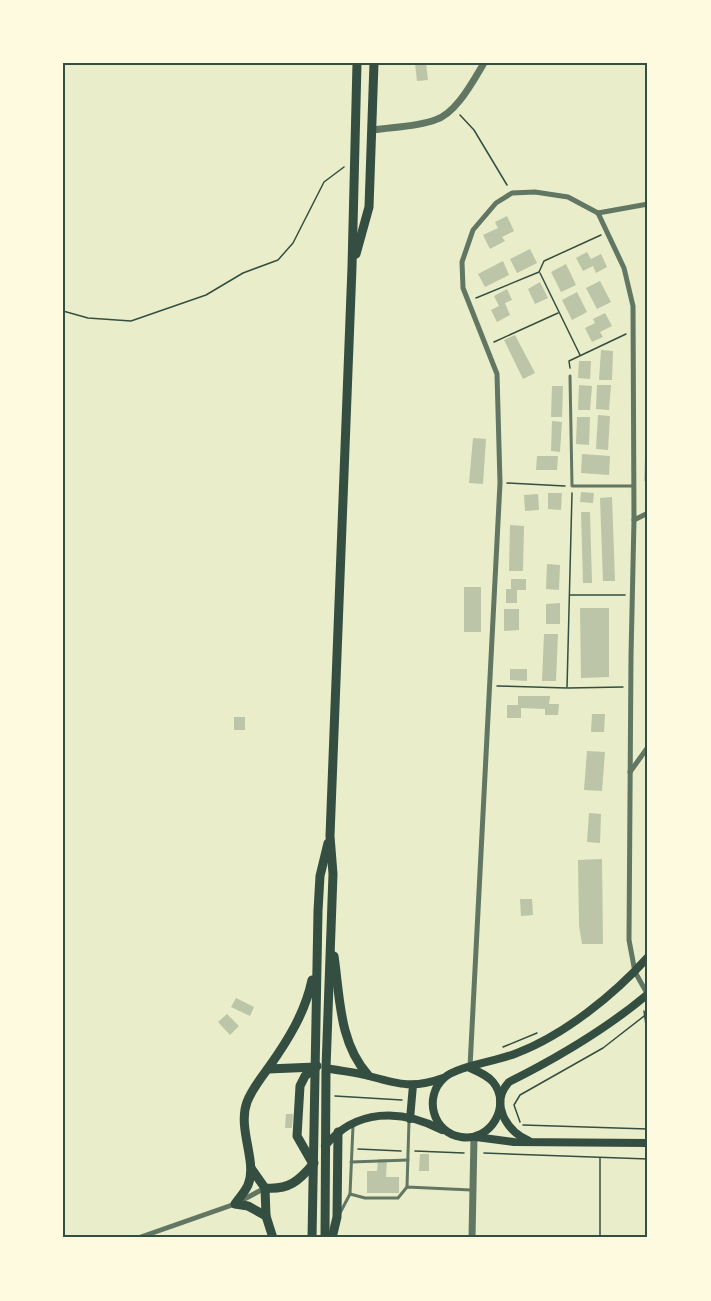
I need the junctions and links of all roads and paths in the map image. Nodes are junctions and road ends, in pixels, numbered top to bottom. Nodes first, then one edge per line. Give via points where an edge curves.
1 (357, 63) edge
2 (374, 63) edge
3 (483, 63) edge
4 (453, 107) junction
5 (373, 130) junction
6 (354, 159) junction
7 (512, 193) junction
8 (648, 204) edge
9 (598, 213) junction
10 (607, 232) junction
11 (352, 267) junction
12 (539, 272) junction
13 (469, 301) junction
14 (63, 311) edge
15 (559, 312) junction
16 (632, 331) junction
17 (486, 345) junction
18 (580, 355) junction
19 (570, 376) joint
20 (500, 483) junction
21 (572, 486) junction
22 (634, 486) junction
23 (648, 513) edge
24 (634, 520) junction
25 (569, 595) junction
26 (632, 595) junction
27 (489, 686) junction
28 (631, 687) junction
29 (567, 688) junction
30 (648, 747) edge
31 (630, 772) junction
32 (330, 836) junction
33 (330, 933) junction
34 (648, 957) edge
35 (316, 963) junction
36 (635, 972) junction
37 (648, 995) edge
38 (648, 1013) edge
39 (644, 1017) junction
40 (543, 1030) dead end
41 (648, 1039) edge
42 (504, 1047) dead end
43 (322, 1067) junction
44 (470, 1068) junction
45 (268, 1069) junction
46 (368, 1075) junction
47 (444, 1077) junction
48 (413, 1085) junction
49 (326, 1096) junction
50 (412, 1100) junction
51 (501, 1104) junction
52 (410, 1119) junction
53 (353, 1122) junction
54 (648, 1130) edge
55 (338, 1132) junction
56 (452, 1135) junction
57 (474, 1137) junction
58 (529, 1141) junction
59 (648, 1143) edge
60 (325, 1146) junction
61 (352, 1149) junction
62 (408, 1151) junction
63 (474, 1153) junction
64 (600, 1157) junction
65 (648, 1158) edge
66 (408, 1160) junction
67 (351, 1162) junction
68 (313, 1164) junction
69 (251, 1168) junction
70 (407, 1187) junction
71 (265, 1188) junction
72 (473, 1190) junction
73 (350, 1194) junction
74 (235, 1204) junction
75 (266, 1216) junction
76 (338, 1217) junction
77 (138, 1238) edge
78 (273, 1238) edge
79 (312, 1238) edge
80 (325, 1238) edge
81 (332, 1238) edge
82 (472, 1238) edge
83 (600, 1238) edge

1 - 6 highway
2 - 5 highway
3 - 4 street
4 - 5 street via 437,120
4 - 7 path via 474,130
5 - 11 highway via 369,207
6 - 11 highway
6 - 14 path via 324,182 293,243 278,260 243,273 206,295 131,321 88,318
7 - 9 street via 568,197
7 - 13 street via 496,203 473,230 462,262
8 - 9 street
9 - 10 street
10 - 12 path via 544,261
10 - 16 street via 631,291
11 - 32 highway
12 - 13 path
12 - 15 path
13 - 17 street
15 - 17 path
15 - 18 path
16 - 18 path
16 - 22 street
17 - 20 street via 497,374
18 - 19 path via 569,361
19 - 21 lane
20 - 21 path
20 - 27 street
21 - 22 lane
21 - 25 path
22 - 24 street
23 - 24 street
24 - 26 street
25 - 26 path
25 - 29 path
26 - 28 street
27 - 29 path
27 - 44 street
28 - 29 path
28 - 31 street
30 - 31 street
31 - 36 street via 629,940
32 - 33 highway
32 - 35 highway via 320,876
33 - 43 highway
33 - 46 highway via 349,1046
34 - 36 main road
35 - 43 highway
35 - 45 highway via 308,1000 291,1036
36 - 37 street
36 - 44 main road via 581,1017 544,1040
37 - 39 path
37 - 51 main road via 569,1051 509,1082
38 - 39 path
39 - 41 path
39 - 54 path via 603,1048 520,1095 514,1106 523,1125
40 - 42 path
43 - 45 highway
43 - 46 main road
43 - 49 highway
43 - 68 highway
43 - 68 highway via 305,1076 300,1086 297,1136
44 - 47 main road
44 - 51 main road via 494,1083
45 - 69 highway via 247,1103 244,1120
46 - 48 main road
47 - 48 main road
47 - 56 main road via 433,1096 432,1108 435,1119
48 - 50 main road
49 - 50 path
49 - 60 highway
50 - 52 main road
51 - 57 main road via 493,1125
51 - 58 main road via 506,1124
52 - 53 main road via 376,1116
52 - 56 main road
52 - 62 lane
53 - 55 main road
53 - 61 lane
55 - 60 main road
55 - 76 highway
56 - 57 main road
57 - 58 main road
57 - 63 street
58 - 59 main road
60 - 68 highway
60 - 80 highway
61 - 62 path
61 - 67 lane
62 - 63 path
62 - 66 lane
63 - 64 path
63 - 72 street
64 - 65 path
64 - 83 path
66 - 67 lane
66 - 70 lane
67 - 73 lane
68 - 71 highway via 294,1183 280,1189
68 - 79 highway
69 - 71 highway
69 - 74 highway via 249,1183
70 - 72 lane
70 - 73 lane via 398,1198
71 - 74 street
71 - 75 highway
72 - 82 street
73 - 76 lane
74 - 75 highway
74 - 77 street
75 - 78 highway
76 - 81 highway

